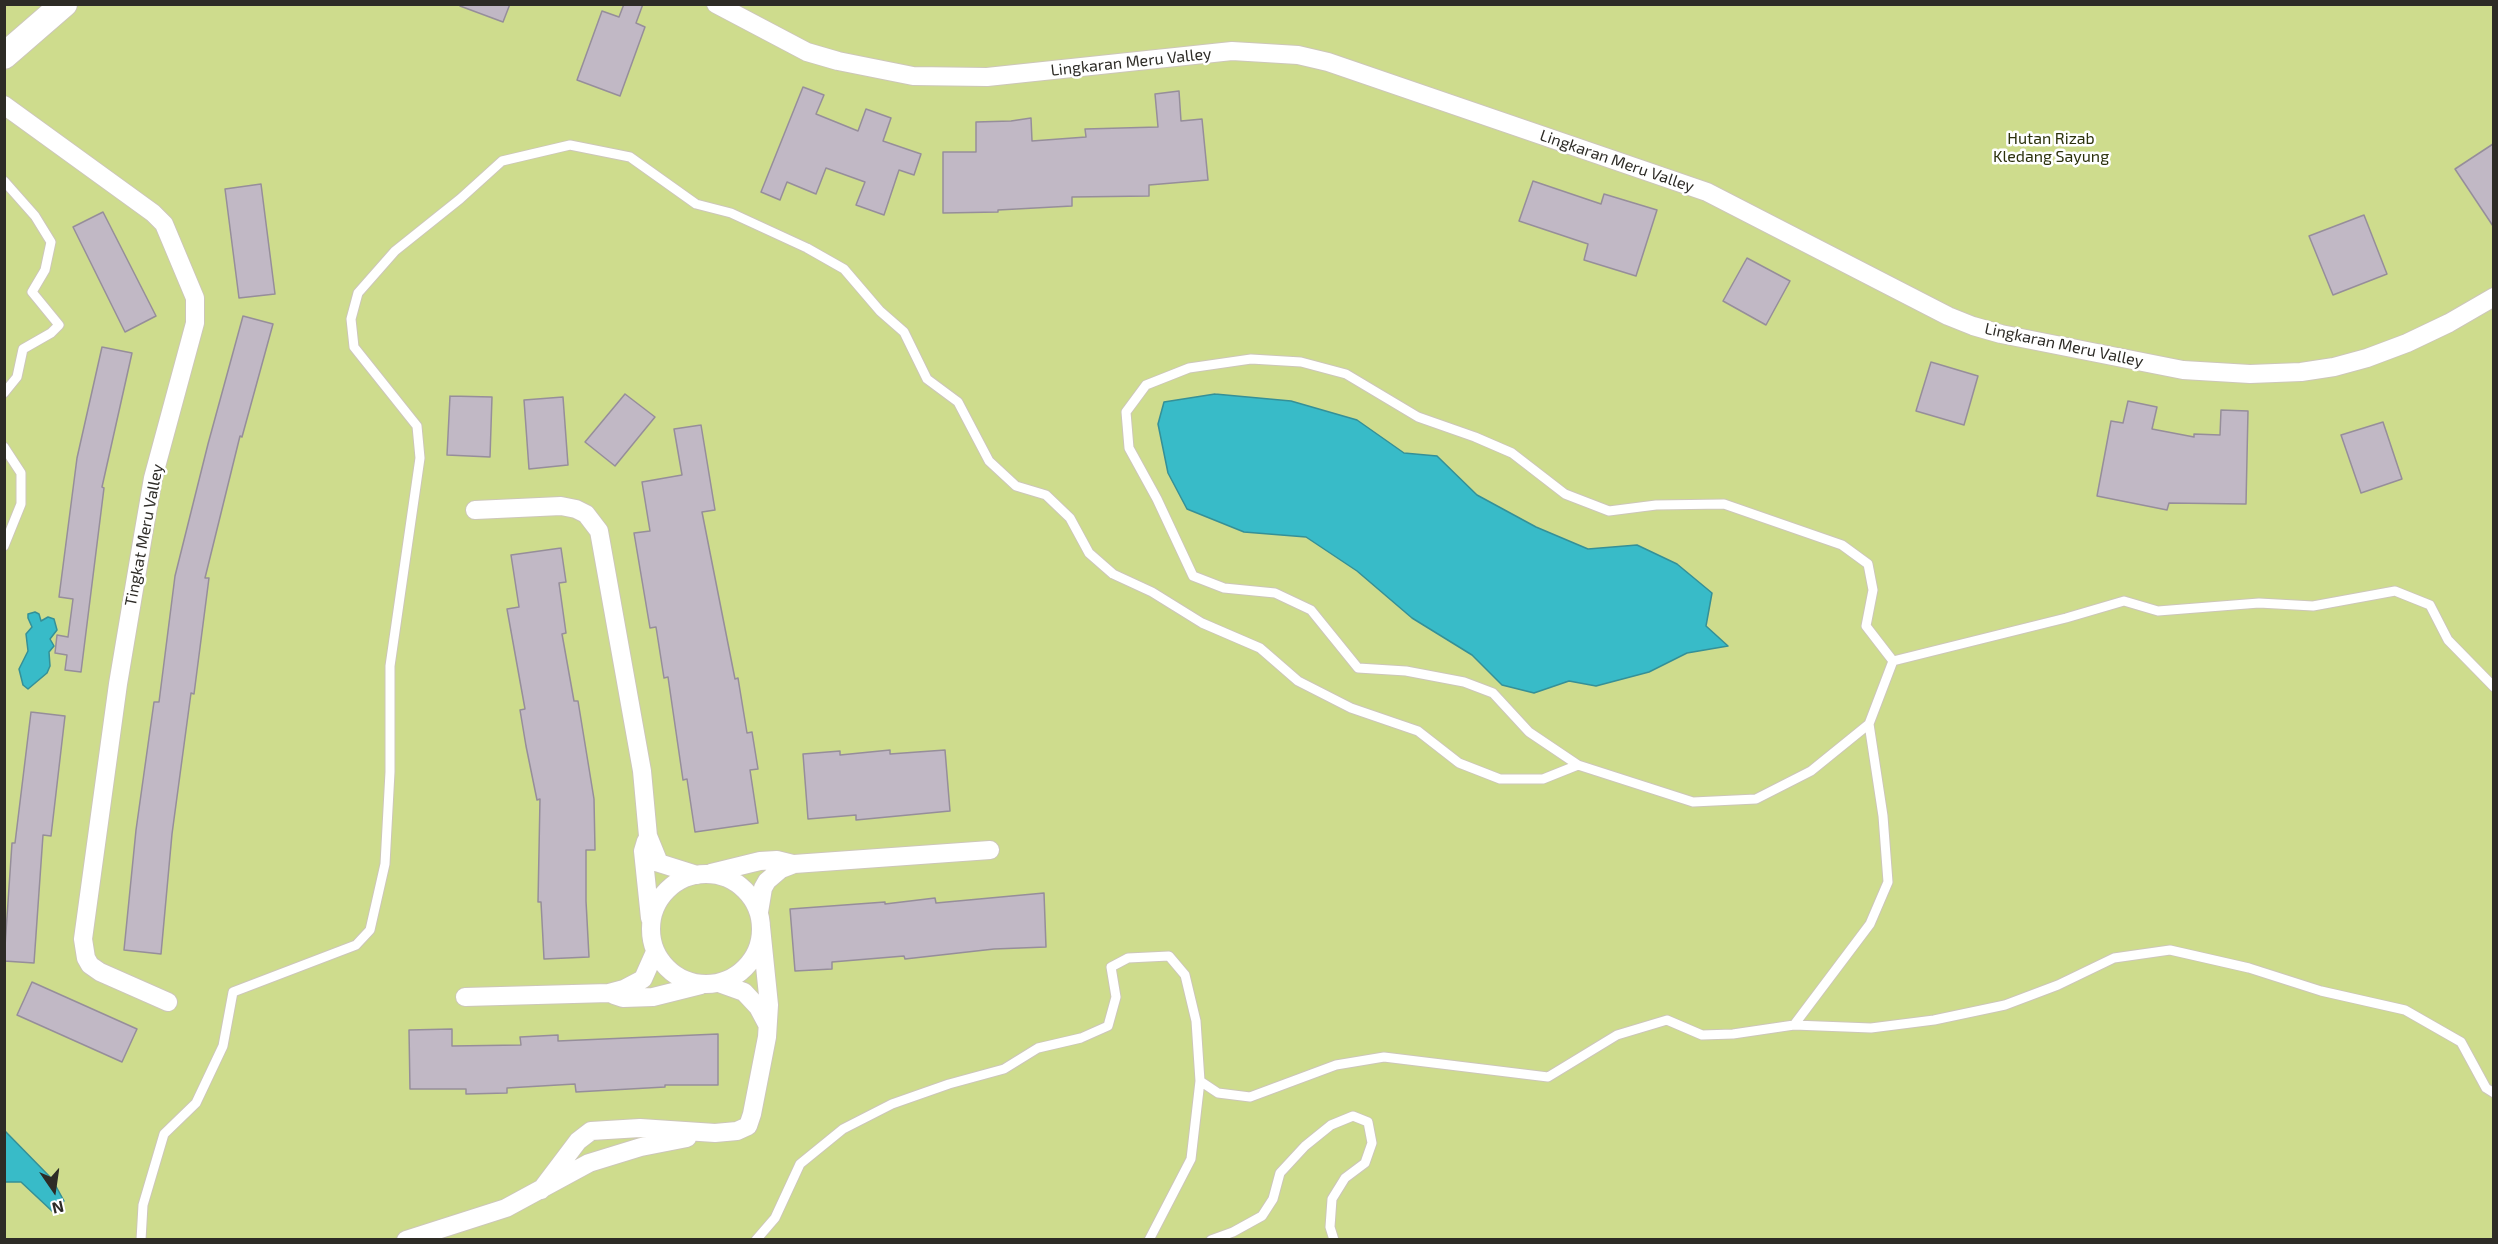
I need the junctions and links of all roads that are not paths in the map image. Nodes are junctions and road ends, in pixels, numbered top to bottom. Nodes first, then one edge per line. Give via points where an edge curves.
1 (64, 4) edge
2 (727, 7) edge
3 (4, 56) edge
4 (4, 105) edge
5 (4, 181) edge
6 (2493, 297) edge
7 (4, 393) edge
8 (4, 447) edge
9 (475, 510) dead end
10 (4, 546) edge
11 (1893, 661) junction
12 (2493, 687) edge
13 (1869, 724) junction
14 (1578, 765) junction
15 (648, 836) junction
16 (990, 850) dead end
17 (794, 864) junction
18 (702, 874) junction
19 (760, 920) junction
20 (650, 926) junction
21 (655, 952) junction
22 (712, 983) junction
23 (609, 993) junction
24 (465, 997) dead end
25 (168, 1002) dead end
26 (767, 1024) junction
27 (1794, 1025) junction
28 (1200, 1081) junction
29 (2493, 1093) edge
30 (715, 1133) junction
31 (541, 1190) junction
32 (141, 1239) edge
33 (406, 1239) edge
34 (756, 1239) edge
35 (1149, 1239) edge
36 (1211, 1239) edge
37 (1334, 1239) edge

1 - 3 street
2 - 6 street, Lingkaran Meru Valley via 807,52 913,76 987,77 1232,51 1298,54 1707,192 1973,326 2183,370 2250,374 2334,367 2407,343
4 - 25 street, Tingkat Meru Valley via 164,224 195,298 195,323 153,478 118,684 83,939 90,965
5 - 7 lane via 35,216 51,242 45,270 32,292 59,325 23,349 17,377
8 - 10 lane via 21,473 21,504
9 - 15 street via 569,507 586,514 599,531 642,771
11 - 12 lane via 2124,601 2158,611 2259,603 2313,606 2395,591 2430,605 2448,640
11 - 13 lane
11 - 14 lane via 1866,626 1873,590 1868,564 1842,544 1724,504 1656,505 1610,511 1565,494 1512,453 1418,417 1346,374 1301,362 1251,359 1209,365 1189,368 1146,385 1126,412 1129,448 1193,576 1224,588 1275,592 1311,610 1358,668 1406,671 1493,693 1529,732
13 - 14 lane via 1811,771 1756,799 1693,802
13 - 27 lane via 1884,816 1888,882 1870,924
14 - 32 lane via 1543,779 1500,779 1459,764 1418,730 1350,708 1298,681 1260,648 1202,623 1152,592 1113,574 1089,553 1070,518 1046,495 1016,486 989,462 958,402 927,379 904,332 844,269 807,248 731,213 696,204 630,157 570,145 502,161 395,251 358,293 351,319 354,347 417,426 420,458 390,666 385,864 370,930 356,945 232,992 223,1046 196,1103 164,1134 143,1206
15 - 18 street via 659,863
15 - 20 street via 643,851
16 - 17 street
17 - 18 street via 760,861
17 - 19 street via 767,880
18 - 19 street via 733,881 744,889
18 - 20 street via 682,879 665,893 653,911
19 - 22 street via 754,956 739,973
19 - 26 street via 769,1005
20 - 21 street
21 - 22 street via 675,975 690,982
21 - 23 street via 643,979
22 - 23 street via 653,997 623,998
22 - 26 street via 744,992
23 - 24 street
26 - 30 street via 765,1054 750,1122 737,1131
27 - 28 lane via 1702,1035 1667,1020 1617,1035 1548,1077 1384,1057 1336,1065 1250,1097 1218,1093
27 - 29 lane via 1871,1028 1934,1020 2006,1005 2114,958 2170,950 2405,1010 2461,1042 2486,1088
28 - 34 lane via 1196,1021 1185,975 1169,956 1128,958 1111,967 1116,997 1108,1026 1081,1038 1038,1048 1004,1069 892,1104 843,1129 800,1164 775,1218
28 - 35 lane via 1191,1160
30 - 31 street via 614,1155 590,1163
30 - 31 street via 640,1128 591,1131 578,1141
31 - 33 street via 506,1208
36 - 37 lane via 1262,1216 1273,1199 1280,1173 1331,1125 1353,1116 1368,1122 1372,1143 1365,1163 1345,1178 1332,1199 1330,1227

